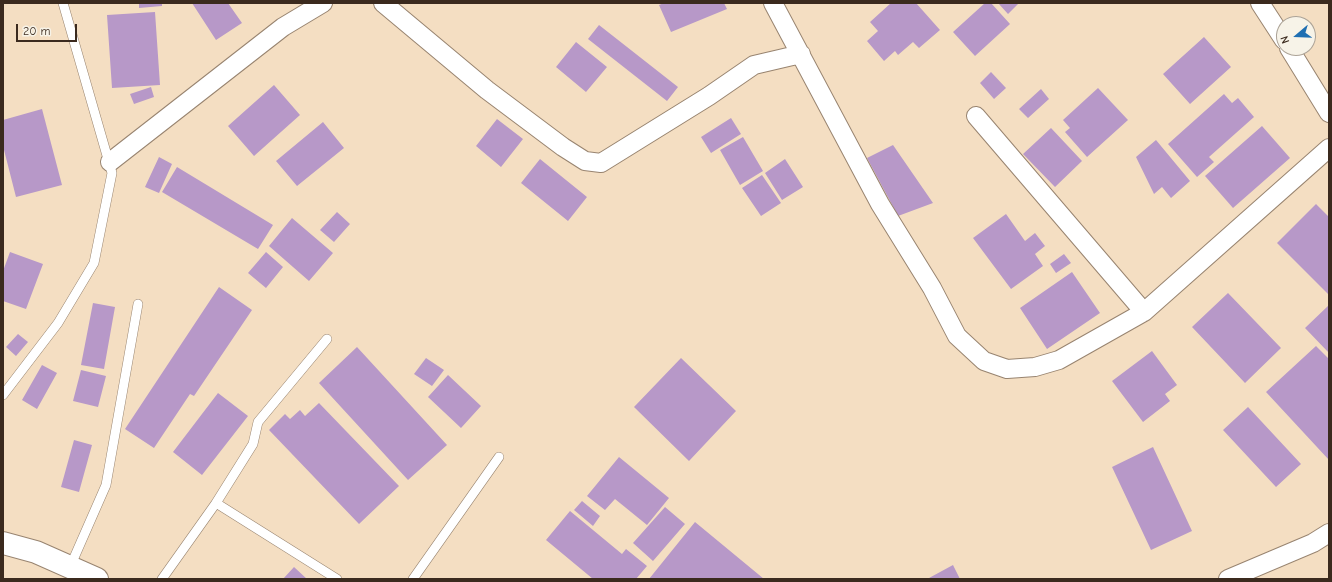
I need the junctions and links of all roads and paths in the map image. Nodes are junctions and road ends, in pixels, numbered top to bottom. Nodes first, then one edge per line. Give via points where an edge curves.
1 (63, 3) edge
2 (323, 3) edge
3 (383, 3) edge
4 (773, 3) edge
5 (1260, 3) edge
6 (1276, 28) edge
7 (801, 54) junction
8 (1294, 56) edge
9 (1329, 113) edge
10 (976, 116) dead end
11 (1329, 148) edge
12 (110, 162) junction
13 (138, 304) dead end
14 (1144, 312) junction
15 (327, 339) dead end
16 (3, 395) edge
17 (499, 457) dead end
18 (216, 503) junction
19 (1329, 533) edge
20 (3, 543) edge
21 (70, 567) junction
22 (97, 579) edge
23 (162, 579) edge
24 (337, 579) edge
25 (413, 579) edge
26 (1228, 579) edge

1 - 12 lane
2 - 12 street via 282,27
3 - 7 street via 487,90 563,147 585,161 601,163 710,96 754,65
4 - 7 street
5 - 6 street
7 - 14 street via 880,204 932,288 957,336 984,360 1008,369 1035,367 1059,360
8 - 9 street
10 - 14 street
11 - 14 street
12 - 16 lane via 112,173 94,263 58,322
13 - 21 lane via 106,485
15 - 18 lane via 258,422 253,444
17 - 25 lane
18 - 23 lane
18 - 24 lane
19 - 26 street via 1313,543
20 - 21 highway via 36,552
21 - 22 highway

